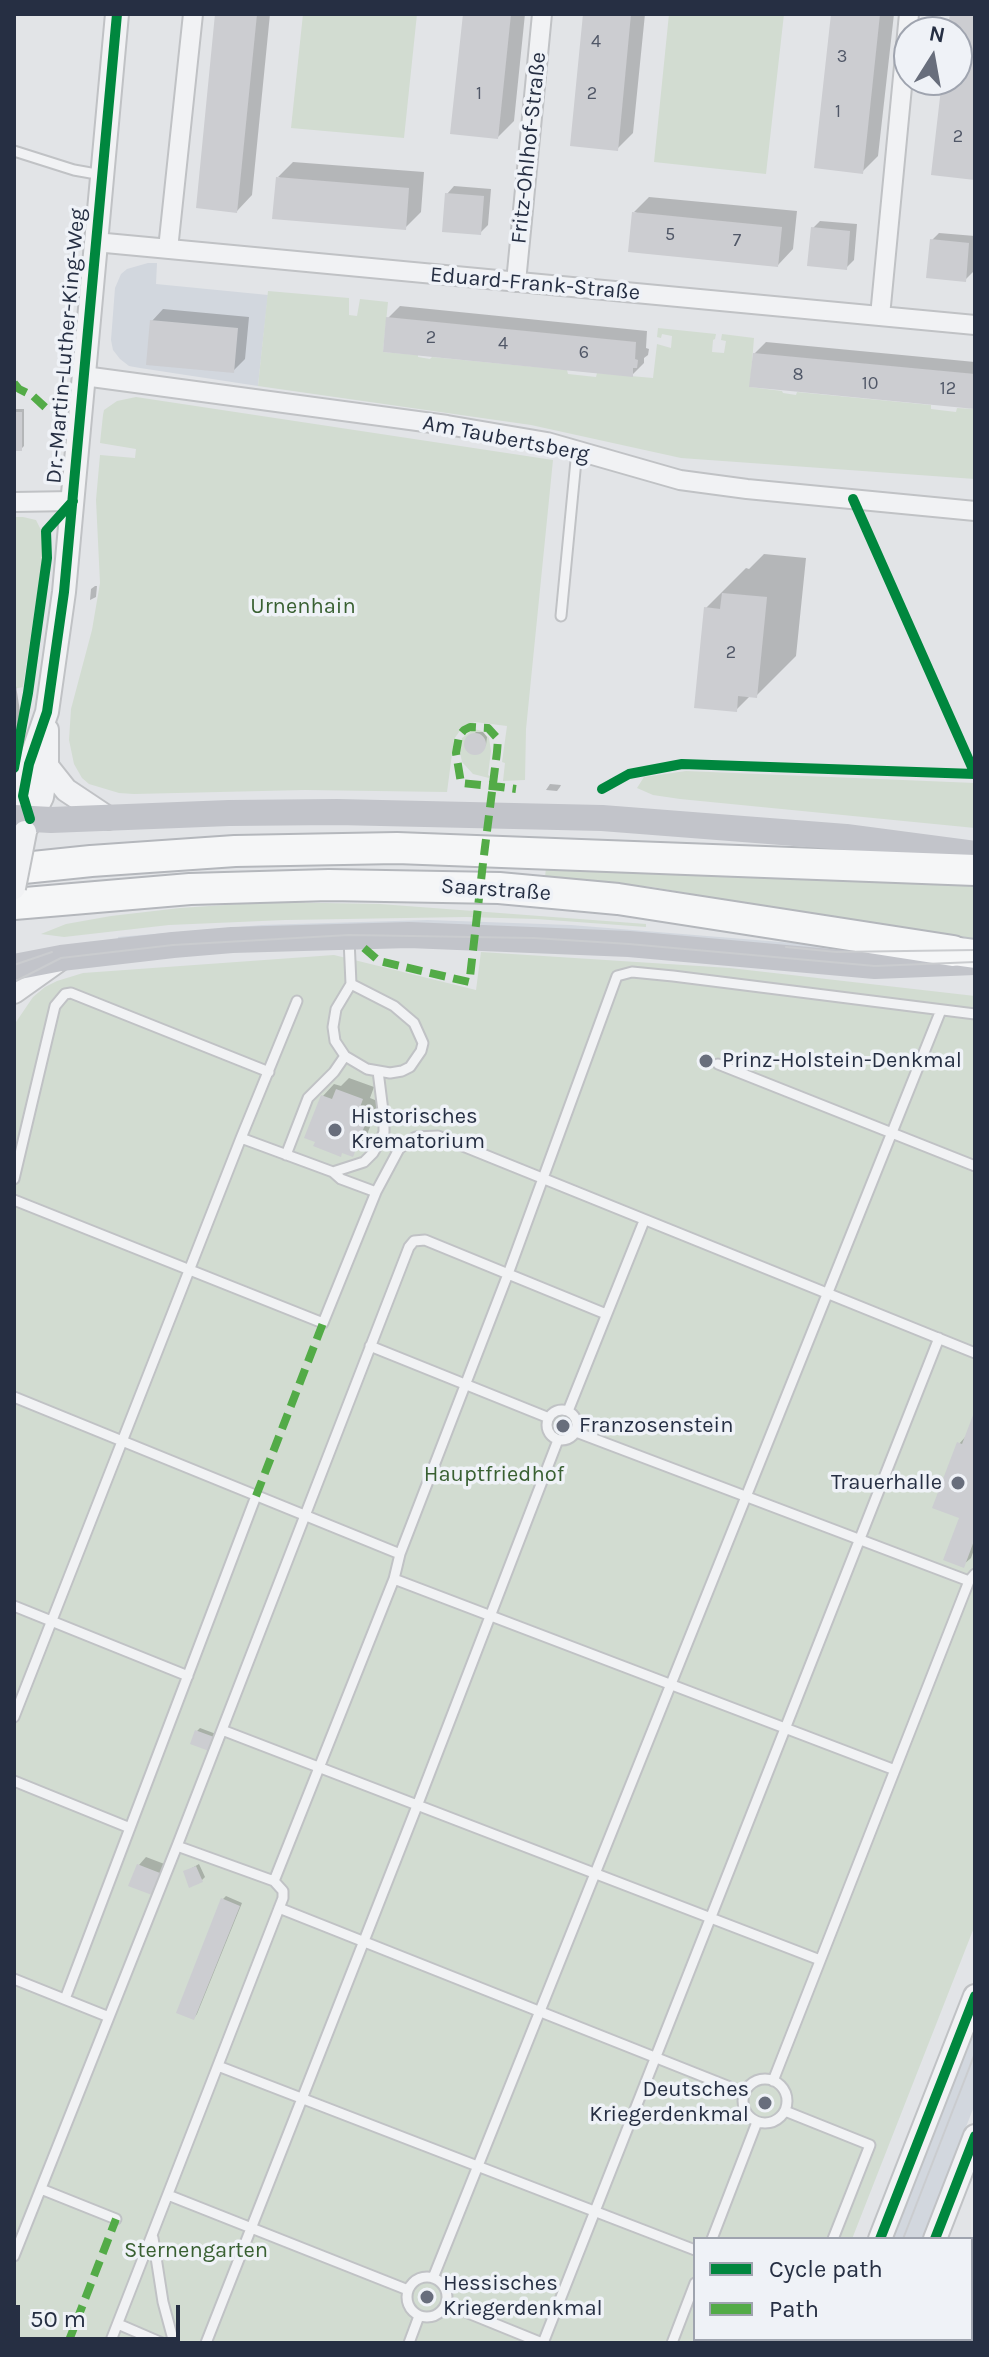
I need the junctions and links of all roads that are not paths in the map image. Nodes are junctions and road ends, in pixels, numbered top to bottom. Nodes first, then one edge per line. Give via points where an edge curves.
1 (117, 14) edge
2 (193, 14) edge
3 (542, 14) edge
4 (909, 14) edge
5 (14, 151) edge
6 (102, 175) junction
7 (95, 242) junction
8 (168, 249) junction
9 (516, 282) junction
10 (880, 316) junction
11 (975, 325) edge
12 (84, 376) junction
13 (577, 450) junction
14 (73, 501) junction
15 (14, 502) edge
16 (975, 511) edge
17 (561, 616) dead end
18 (47, 712) junction
19 (47, 766) junction
20 (108, 818) junction
21 (23, 823) edge
22 (975, 854) edge
23 (14, 869) edge
24 (975, 870) edge
25 (14, 888) edge
26 (78, 898) junction
27 (14, 904) edge
28 (14, 918) edge
29 (349, 935) junction
30 (968, 956) edge
31 (61, 958) junction
32 (14, 967) edge
33 (14, 977) edge
34 (351, 984) junction
35 (14, 992) edge
36 (297, 1001) dead end
37 (941, 1010) junction
38 (975, 1014) edge
39 (345, 1056) junction
40 (718, 1064) dead end
41 (378, 1071) junction
42 (269, 1072) junction
43 (892, 1133) junction
44 (241, 1138) junction
45 (286, 1155) junction
46 (975, 1166) edge
47 (333, 1172) junction
48 (14, 1179) edge
49 (544, 1179) junction
50 (376, 1192) junction
51 (14, 1200) edge
52 (644, 1221) junction
53 (191, 1270) junction
54 (508, 1274) junction
55 (827, 1294) junction
56 (606, 1314) junction
57 (939, 1338) junction
58 (370, 1346) junction
59 (975, 1353) edge
60 (466, 1384) junction
61 (14, 1397) edge
62 (568, 1411) junction
63 (549, 1418) junction
64 (576, 1432) junction
65 (558, 1440) junction
66 (123, 1441) junction
67 (746, 1495) junction
68 (256, 1496) junction
69 (305, 1516) junction
70 (860, 1538) junction
71 (400, 1554) junction
72 (972, 1577) edge
73 (394, 1579) junction
74 (14, 1606) edge
75 (488, 1616) junction
76 (51, 1621) junction
77 (188, 1676) junction
78 (670, 1685) junction
79 (14, 1717) edge
80 (785, 1729) junction
81 (222, 1730) junction
82 (319, 1768) junction
83 (895, 1770) junction
84 (14, 1781) edge
85 (417, 1806) junction
86 (130, 1828) junction
87 (177, 1846) junction
88 (595, 1872) junction
89 (274, 1881) junction
90 (279, 1908) junction
91 (711, 1918) junction
92 (363, 1943) junction
93 (820, 1960) junction
94 (14, 1979) edge
95 (975, 1996) edge
96 (65, 1999) junction
97 (540, 2011) junction
98 (109, 2017) junction
99 (656, 2058) junction
100 (218, 2066) junction
101 (773, 2081) junction
102 (745, 2093) junction
103 (303, 2098) junction
104 (785, 2111) junction
105 (757, 2122) junction
106 (975, 2136) edge
107 (477, 2167) junction
108 (41, 2189) junction
109 (168, 2195) junction
110 (594, 2212) junction
111 (116, 2219) dead end
112 (251, 2229) junction
113 (153, 2235) junction
114 (713, 2237) edge
115 (834, 2237) edge
116 (881, 2237) edge
117 (936, 2237) edge
118 (693, 2249) edge
119 (14, 2256) edge
120 (433, 2278) junction
121 (693, 2288) edge
122 (408, 2290) junction
123 (446, 2304) junction
124 (419, 2316) junction
125 (118, 2324) junction
126 (110, 2343) edge
127 (162, 2343) edge
128 (174, 2343) edge
129 (206, 2343) edge
130 (409, 2343) edge
131 (543, 2343) edge
132 (672, 2343) edge

1 - 6 street, Dr.-Martin-Luther-King-Weg
2 - 8 street
3 - 9 street, Fritz-Ohlhof-Straße
4 - 10 street
5 - 6 lane
6 - 7 street, Dr.-Martin-Luther-King-Weg
7 - 8 street, Eduard-Frank-Straße
7 - 12 street, Dr.-Martin-Luther-King-Weg
8 - 9 street, Eduard-Frank-Straße
9 - 10 street, Eduard-Frank-Straße
10 - 11 street, Eduard-Frank-Straße
12 - 13 street, Am Taubertsberg via 447,425
12 - 14 street, Dr.-Martin-Luther-King-Weg
13 - 16 street, Am Taubertsberg via 680,480
13 - 17 lane
14 - 15 street
14 - 18 street, Dr.-Martin-Luther-King-Weg
18 - 19 street, Dr.-Martin-Luther-King-Weg
18 - 21 street, Dr.-Martin-Luther-King-Weg via 29,764
19 - 20 street via 66,790
19 - 21 street, Dr.-Martin-Luther-King-Weg via 42,797
20 - 21 main road
20 - 22 main road via 322,812 589,817 846,837
21 - 25 street, bridge
23 - 24 highway, Saarstraße via 235,851 397,848
26 - 27 highway, Saarstraße
26 - 28 highway
26 - 30 highway, Saarstraße via 329,885 499,888 618,899
29 - 30 main road, Saarstraße via 613,943 875,966
29 - 31 main road, Saarstraße via 188,943
29 - 34 lane
31 - 32 main road, Saarstraße
31 - 33 lane, Saarstraße
31 - 35 street
34 - 39 lane via 333,1019 335,1041
34 - 41 lane via 404,1012 421,1036 421,1051 410,1067
36 - 42 lane
37 - 38 lane
37 - 43 lane
37 - 49 lane via 689,977 632,972 617,976
39 - 41 lane
39 - 45 lane via 308,1098
40 - 43 lane
41 - 47 lane via 384,1119 380,1141 364,1162
42 - 44 lane
42 - 48 lane via 65,994 55,1006
43 - 46 lane
43 - 55 lane
44 - 45 lane
44 - 53 lane
45 - 47 lane
47 - 50 lane
49 - 50 lane via 450,1140 426,1136 399,1149
49 - 52 lane
49 - 54 lane
50 - 53 lane via 323,1323
51 - 53 lane
52 - 55 lane
52 - 56 lane
53 - 66 lane
54 - 56 lane
54 - 58 lane via 425,1240 414,1241
54 - 60 lane
55 - 57 lane
55 - 67 lane
56 - 62 lane
57 - 59 lane
57 - 70 lane
58 - 60 lane
58 - 69 lane
60 - 63 lane
60 - 71 lane
61 - 66 lane
62 - 63 lane
62 - 64 lane via 576,1417
63 - 65 lane via 549,1434
64 - 65 lane
64 - 67 lane
65 - 75 lane
66 - 68 lane
66 - 76 lane
67 - 70 lane
67 - 78 lane
68 - 69 lane
68 - 77 lane
69 - 71 lane
69 - 81 lane
70 - 72 lane
70 - 80 lane
71 - 73 lane
72 - 83 lane
73 - 75 lane
73 - 82 lane
74 - 76 lane
75 - 78 lane
75 - 85 lane
76 - 77 lane
76 - 79 lane
77 - 86 lane
78 - 80 lane
78 - 88 lane
80 - 83 lane
80 - 91 lane
81 - 82 lane
81 - 87 lane
82 - 85 lane
82 - 89 lane
83 - 93 lane
84 - 86 lane
85 - 88 lane
85 - 92 lane
86 - 96 lane
87 - 89 lane
87 - 98 lane
88 - 91 lane
88 - 97 lane
89 - 90 lane via 283,1891
90 - 92 lane
90 - 100 lane
91 - 93 lane
91 - 99 lane
92 - 97 lane
92 - 103 lane
93 - 101 lane
94 - 96 lane
95 - 116 street
96 - 98 lane
97 - 99 lane
97 - 107 lane
98 - 108 lane
99 - 102 lane
99 - 110 lane
100 - 103 lane
100 - 109 lane
101 - 102 lane via 760,2080
101 - 104 lane via 784,2090
102 - 105 lane via 744,2106
103 - 107 lane
103 - 112 lane
104 - 105 lane via 776,2120
104 - 115 lane via 870,2145
105 - 114 lane
106 - 117 street
107 - 110 lane
107 - 120 lane
108 - 111 lane
108 - 119 lane
109 - 112 lane
109 - 113 lane
110 - 118 lane
110 - 131 lane
112 - 122 lane
112 - 129 lane
113 - 125 lane
113 - 128 lane
120 - 122 lane via 421,2278
120 - 123 lane via 443,2285
121 - 132 lane
122 - 124 lane via 407,2303
123 - 124 lane via 432,2317
123 - 131 lane
124 - 130 lane
125 - 126 lane
125 - 127 lane

